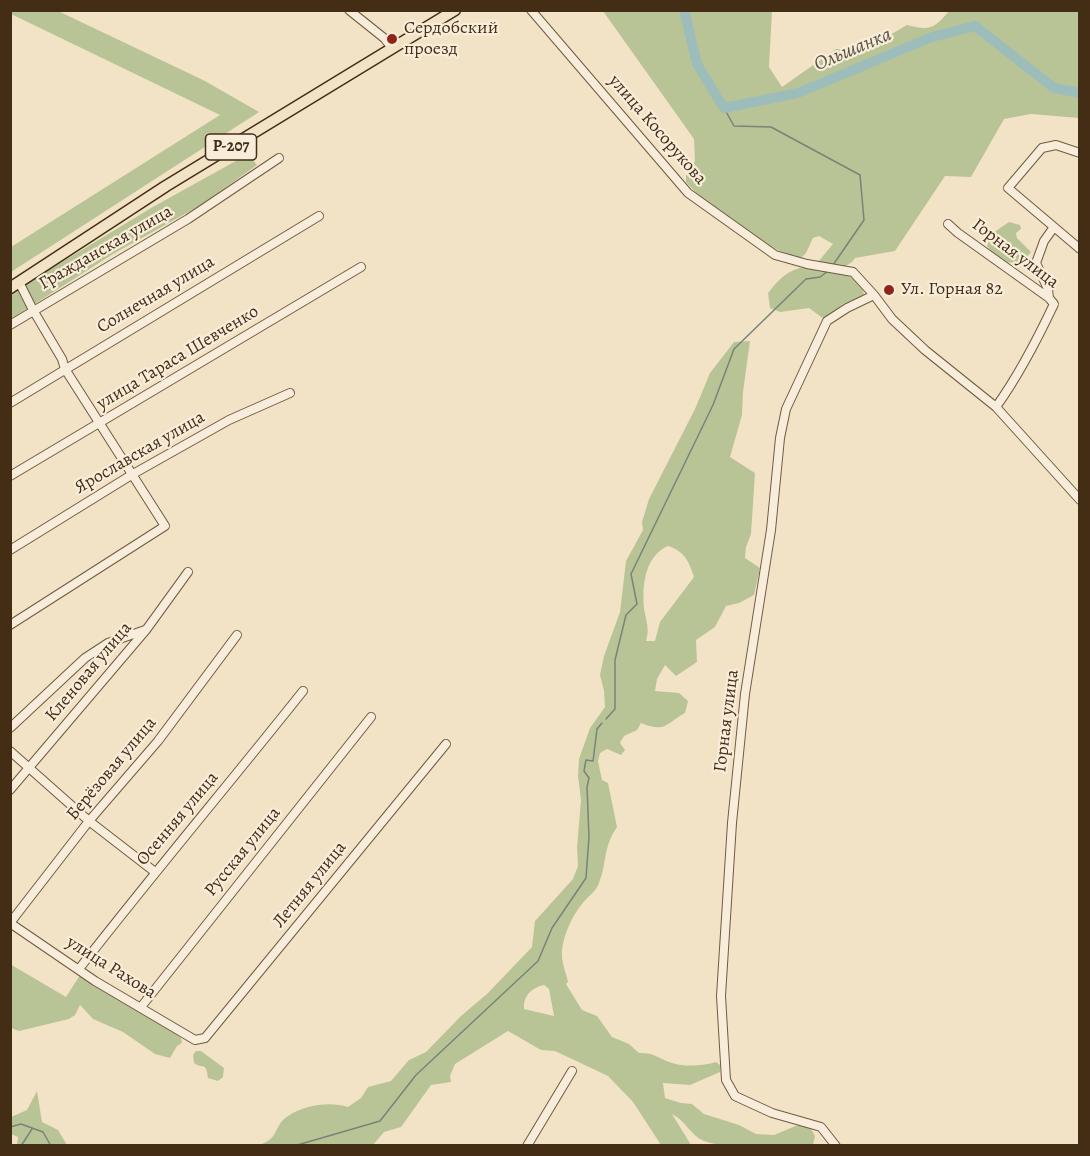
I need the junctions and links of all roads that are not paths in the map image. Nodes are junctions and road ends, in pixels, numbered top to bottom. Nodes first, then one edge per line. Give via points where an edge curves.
1 (349, 10) edge
2 (455, 10) edge
3 (531, 10) edge
4 (392, 48) junction
5 (1080, 153) edge
6 (279, 158) dead end
7 (319, 216) dead end
8 (948, 224) dead end
9 (1054, 227) junction
10 (1080, 249) edge
11 (361, 267) dead end
12 (15, 285) edge
13 (874, 295) junction
14 (1049, 298) junction
15 (33, 310) junction
16 (10, 325) edge
17 (65, 369) junction
18 (290, 393) dead end
19 (10, 403) edge
20 (996, 407) junction
21 (101, 423) junction
22 (133, 474) junction
23 (10, 476) edge
24 (1080, 500) edge
25 (10, 550) edge
26 (188, 572) dead end
27 (10, 626) edge
28 (146, 630) junction
29 (237, 635) dead end
30 (303, 691) dead end
31 (371, 717) dead end
32 (10, 728) edge
33 (446, 744) dead end
34 (10, 751) edge
35 (30, 768) junction
36 (10, 790) edge
37 (89, 821) junction
38 (155, 872) junction
39 (10, 923) edge
40 (79, 969) junction
41 (141, 1007) junction
42 (195, 1040) joint
43 (572, 1071) dead end
44 (527, 1146) edge
45 (836, 1146) edge

1 - 4 street
2 - 4 main road, Р-207
3 - 13 street, улица Косорукова via 688,193 775,255 853,272
4 - 12 main road, Р-207 via 166,186
5 - 9 street via 1056,145 1042,148 1008,188
6 - 15 street, Гражданская улица via 188,219
7 - 17 street, Солнечная улица
8 - 14 street, Горная улица
9 - 10 street
9 - 14 street via 1036,262
11 - 21 street, улица Тараса Шевченко
12 - 15 street
13 - 20 street via 892,319 925,350
13 - 45 street, Горная улица via 827,321 786,409 745,694 721,996 726,1080 735,1096 772,1113 821,1127
14 - 20 street, Горная улица via 1054,304 1040,335
15 - 16 street, Гражданская улица
15 - 17 street
17 - 19 street, Солнечная улица
17 - 21 street
18 - 22 street, Ярославская улица via 229,420
20 - 24 street
21 - 22 street
21 - 23 street, улица Тараса Шевченко
22 - 25 street, Ярославская улица
22 - 27 street via 165,526
26 - 28 street, Кленовая улица
28 - 32 street via 108,644 85,658
28 - 35 street, Кленовая улица
29 - 37 street, Берёзовая улица via 158,741
30 - 38 street, Осенняя улица
31 - 41 street, Русская улица
33 - 42 street, Летняя улица via 205,1038
34 - 35 street
35 - 36 street, Кленовая улица
35 - 37 street
37 - 38 street
37 - 39 street, Берёзовая улица
38 - 40 street, Осенняя улица
39 - 40 street, улица Рахова
40 - 41 street, улица Рахова
41 - 42 street, улица Рахова
43 - 44 street

